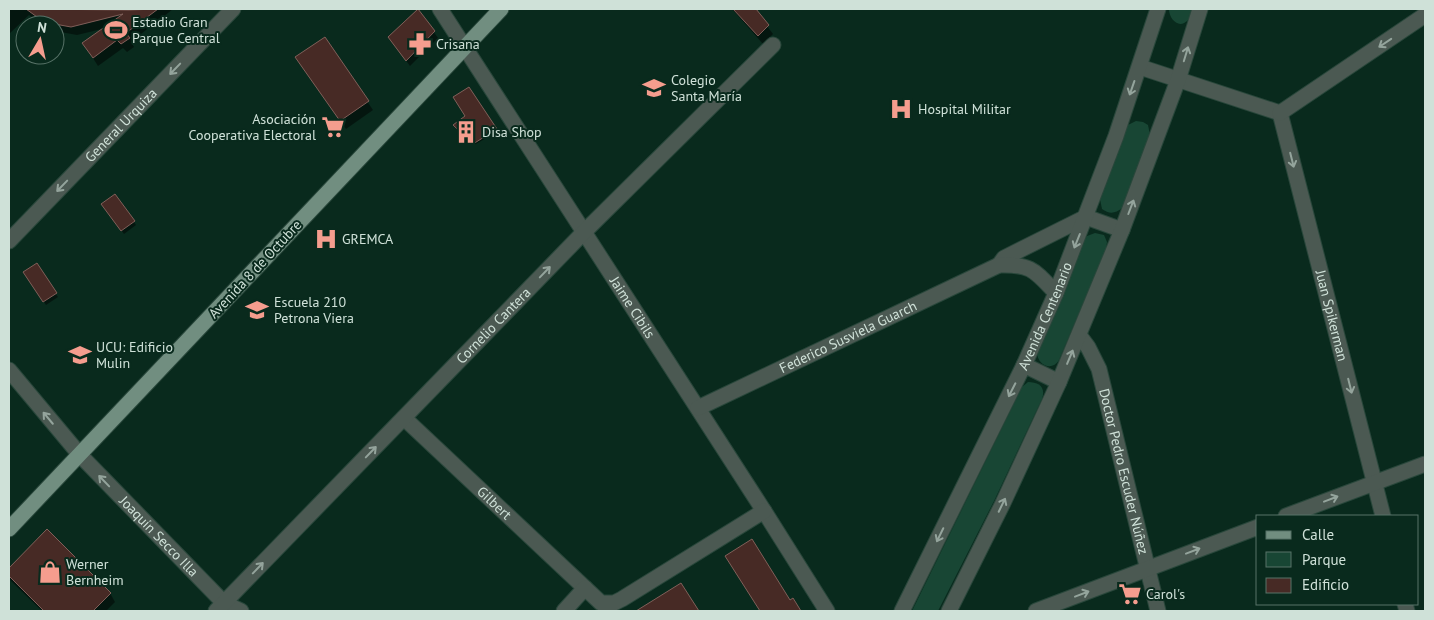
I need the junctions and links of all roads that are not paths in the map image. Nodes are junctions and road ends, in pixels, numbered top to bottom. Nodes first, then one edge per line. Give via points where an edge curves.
1 (233, 9) edge
2 (440, 9) edge
3 (501, 9) edge
4 (1158, 9) edge
5 (1200, 9) edge
6 (1425, 15) edge
7 (773, 45) dead end
8 (466, 47) junction
9 (1140, 67) junction
10 (1178, 80) junction
11 (1280, 113) junction
12 (1086, 217) junction
13 (1122, 230) junction
14 (584, 232) junction
15 (9, 241) edge
16 (999, 265) junction
17 (1056, 293) junction
18 (1079, 336) junction
19 (1024, 365) junction
20 (9, 370) edge
21 (1059, 382) junction
22 (698, 408) junction
23 (404, 418) junction
24 (80, 455) junction
25 (1425, 464) edge
26 (1374, 483) junction
27 (764, 511) junction
28 (1289, 515) edge
29 (1383, 515) edge
30 (1256, 528) edge
31 (9, 529) edge
32 (1147, 568) junction
33 (585, 588) junction
34 (220, 607) edge
35 (827, 610) edge
36 (241, 611) edge
37 (564, 611) edge
38 (902, 611) edge
39 (949, 611) edge
40 (1036, 611) edge
41 (1158, 611) edge

1 -> 15 street, General Urquiza
2 - 8 street, Jaime Cibils
3 - 8 main road, Avenida 8 de Octubre
4 - 9 street, Avenida Centenario
10 -> 5 street
6 -> 11 street
7 - 14 street, Cornelio Cantera
8 - 14 street, Jaime Cibils
8 - 24 main road, Avenida 8 de Octubre
9 - 10 street
9 -> 12 street, Avenida Centenario
10 - 11 street
13 -> 10 street
11 -> 26 street, Juan Spikerman
12 - 13 street
12 - 16 street, Federico Susviela Guarch via 1004,258
12 -> 17 street, Avenida Centenario
13 - 18 street
14 - 22 street, Jaime Cibils
23 -> 14 street, Cornelio Cantera
16 - 17 street, Federico Susviela Guarch via 1034,270
16 - 22 street, Federico Susviela Guarch
17 - 19 street, Avenida Centenario
21 -> 18 street
18 - 32 street, Doctor Pedro Escuder Núñez via 1088,346 1099,369
19 - 21 street
19 -> 38 street, Avenida Centenario
24 -> 20 street, Joaquín Secco Illa
39 -> 21 street
22 - 27 street, Jaime Cibils
23 - 33 street, Gilbert
34 -> 23 street, Cornelio Cantera
24 - 31 main road, Avenida 8 de Octubre
34 -> 24 street, Joaquín Secco Illa
25 - 26 street
28 -> 26 street
26 - 29 street, Juan Spikerman
27 - 33 street via 622,600 601,602
27 - 35 street, Jaime Cibils
32 -> 30 street
40 -> 32 street
32 - 41 street, Doctor Pedro Escuder Núñez
33 - 37 street
34 - 36 street, Joaquín Secco Illa

